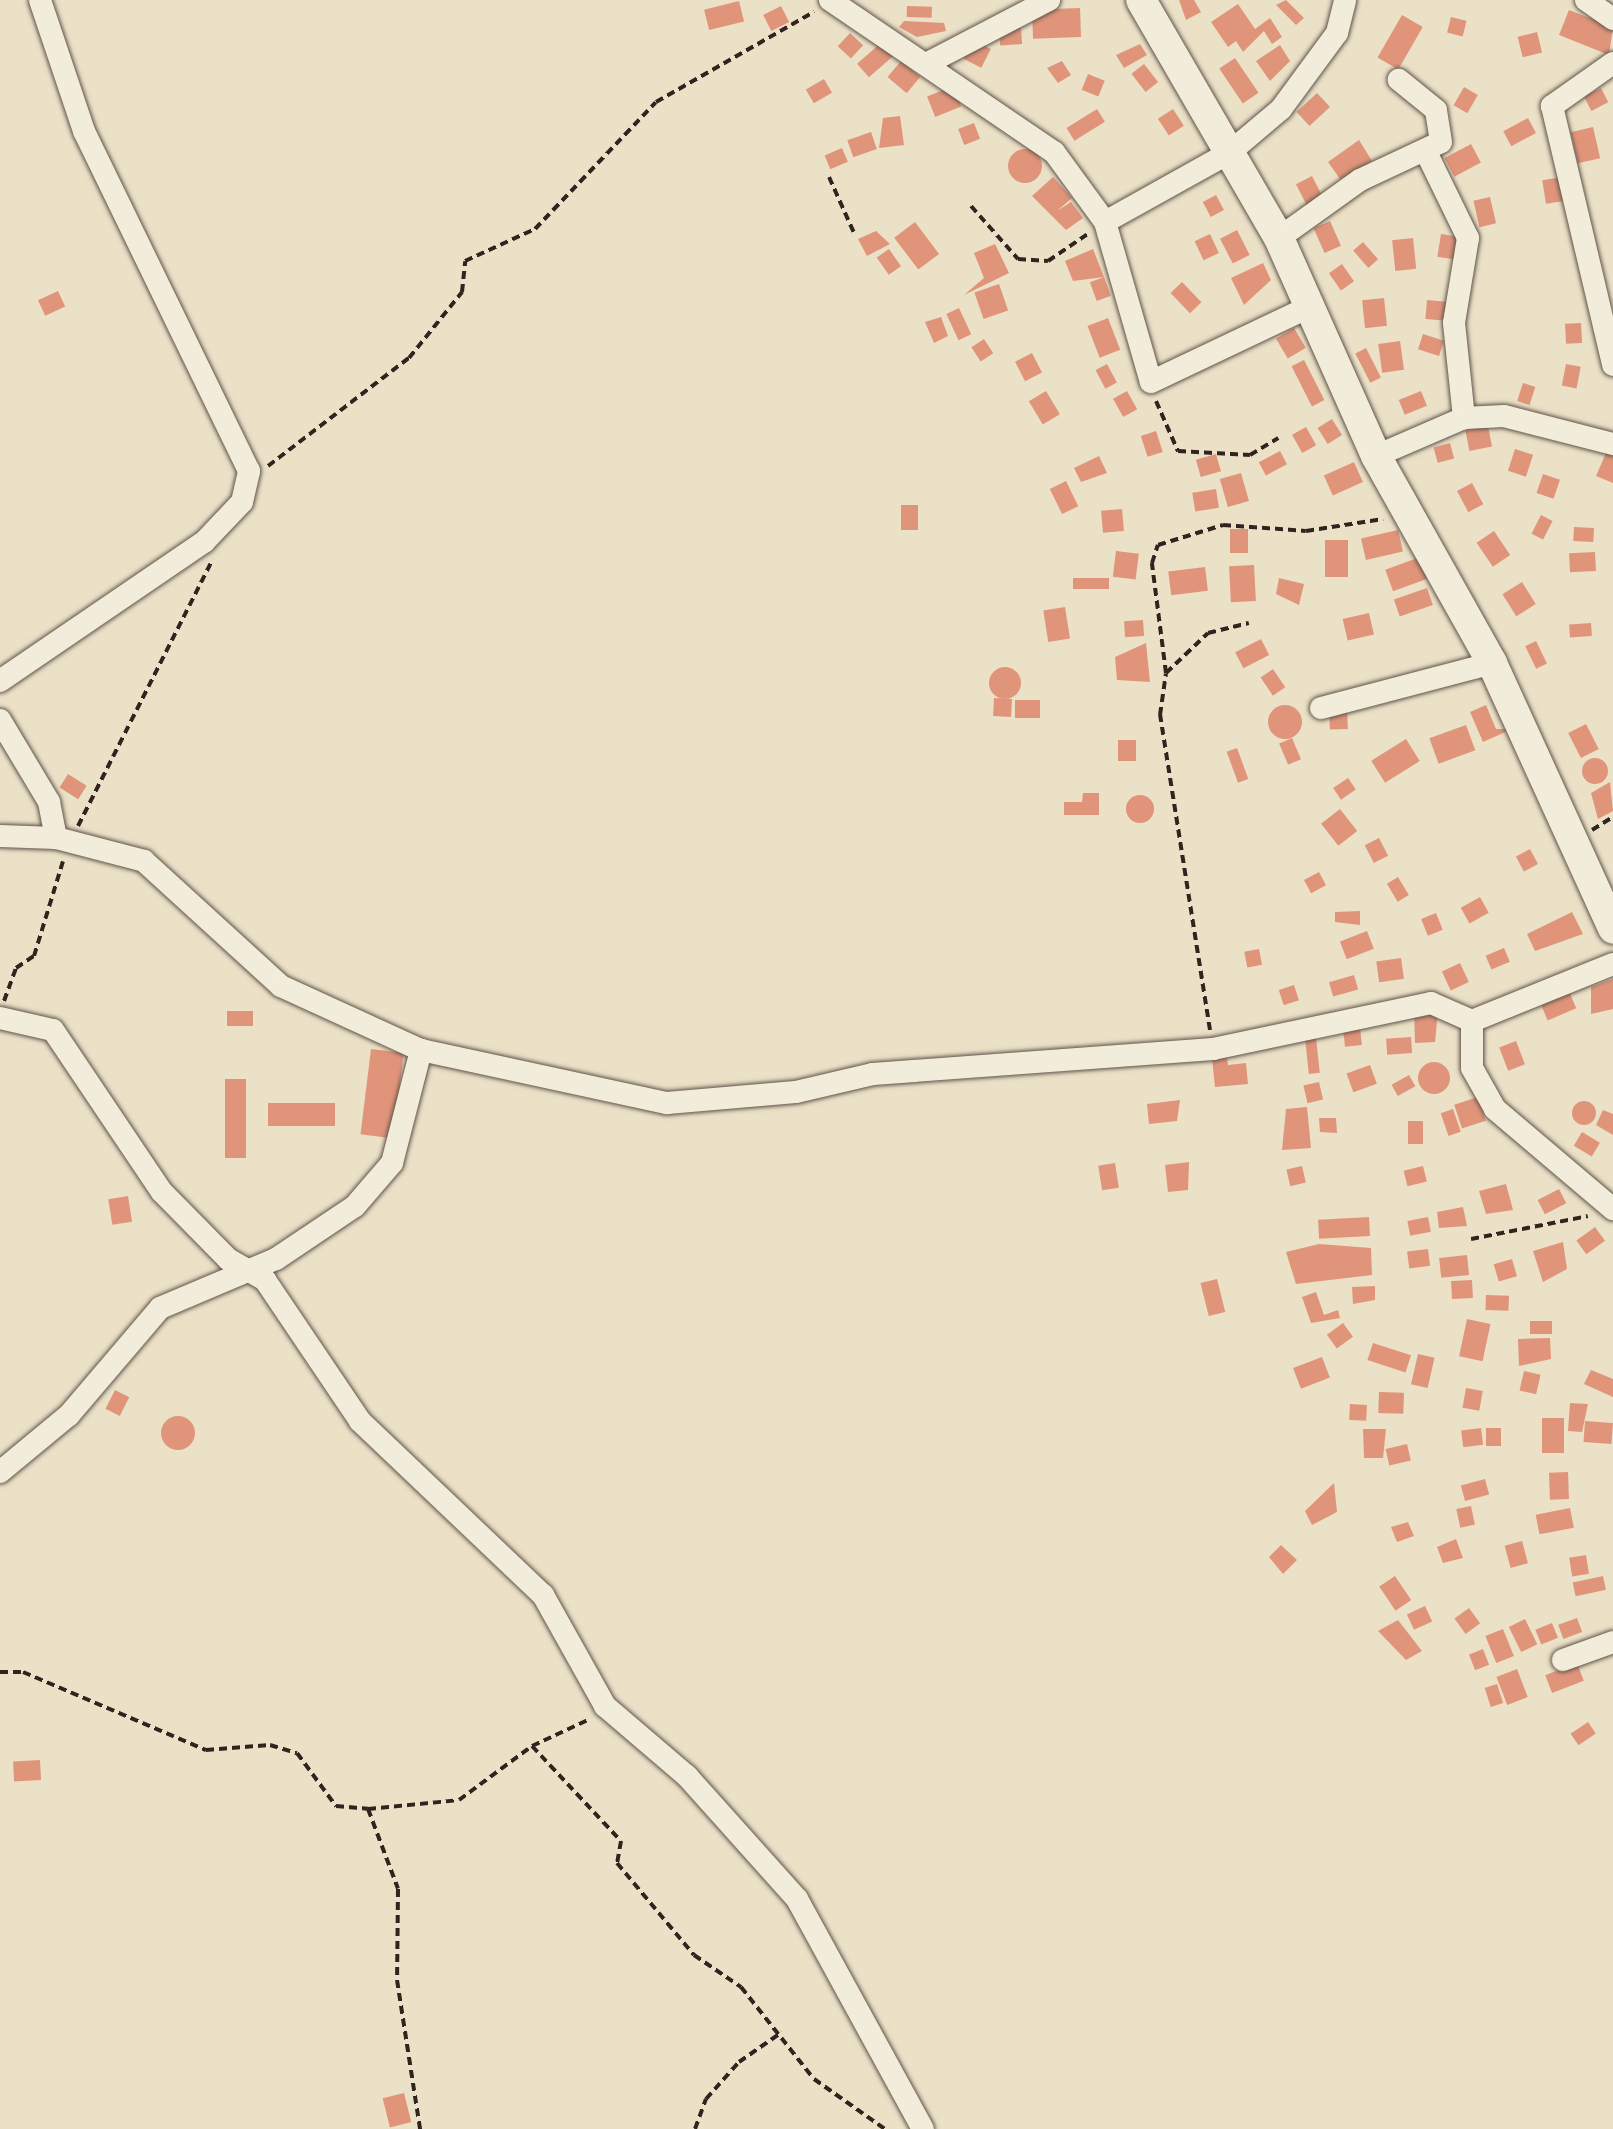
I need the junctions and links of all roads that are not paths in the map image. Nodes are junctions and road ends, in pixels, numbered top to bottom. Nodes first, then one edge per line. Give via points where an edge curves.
1 (40, 0) edge
2 (1050, 0) edge
3 (1140, 0) edge
4 (1345, 0) edge
5 (1586, 0) edge
6 (831, 1) edge
7 (1613, 19) edge
8 (1613, 62) edge
9 (926, 64) junction
10 (1399, 80) dead end
11 (1426, 152) junction
12 (1228, 154) junction
13 (1105, 222) junction
14 (1279, 238) junction
15 (1313, 305) junction
16 (1613, 365) edge
17 (1464, 418) junction
18 (1613, 444) edge
19 (1376, 456) junction
20 (1492, 663) junction
21 (0, 682) edge
22 (1321, 708) dead end
23 (0, 720) edge
24 (0, 836) edge
25 (64, 840) junction
26 (1613, 929) edge
27 (1613, 964) edge
28 (0, 1018) edge
29 (1472, 1021) junction
30 (421, 1050) junction
31 (1607, 1212) edge
32 (247, 1270) junction
33 (0, 1472) edge
34 (1613, 1642) edge
35 (1563, 1660) dead end
36 (922, 2129) edge

1 - 21 street via 84,132 249,471 242,502 204,542
2 - 9 street
3 - 12 street
4 - 12 street via 1312,73
5 - 7 street
6 - 9 street
8 - 16 street via 1552,106
9 - 13 street via 1054,152
10 - 11 street via 1442,123 1441,142
11 - 14 street via 1360,180
11 - 17 street via 1468,238 1454,323
12 - 13 street
12 - 14 street
13 - 15 street via 1151,382
14 - 15 street
15 - 19 street
17 - 18 street via 1543,421
17 - 19 street
19 - 20 street
20 - 22 street
20 - 26 street
23 - 25 street
24 - 25 street
25 - 30 street via 156,868 281,986
27 - 29 street
28 - 32 street via 53,1030 162,1192
29 - 30 street via 1430,1003 1212,1050 872,1074 702,1104 574,1088
29 - 31 street via 1472,1068 1495,1108
30 - 32 street via 382,1178 317,1238
32 - 33 street via 160,1308 69,1414
32 - 36 street via 295,1314 360,1422 553,1606 605,1706 687,1776 816,1924
34 - 35 street

